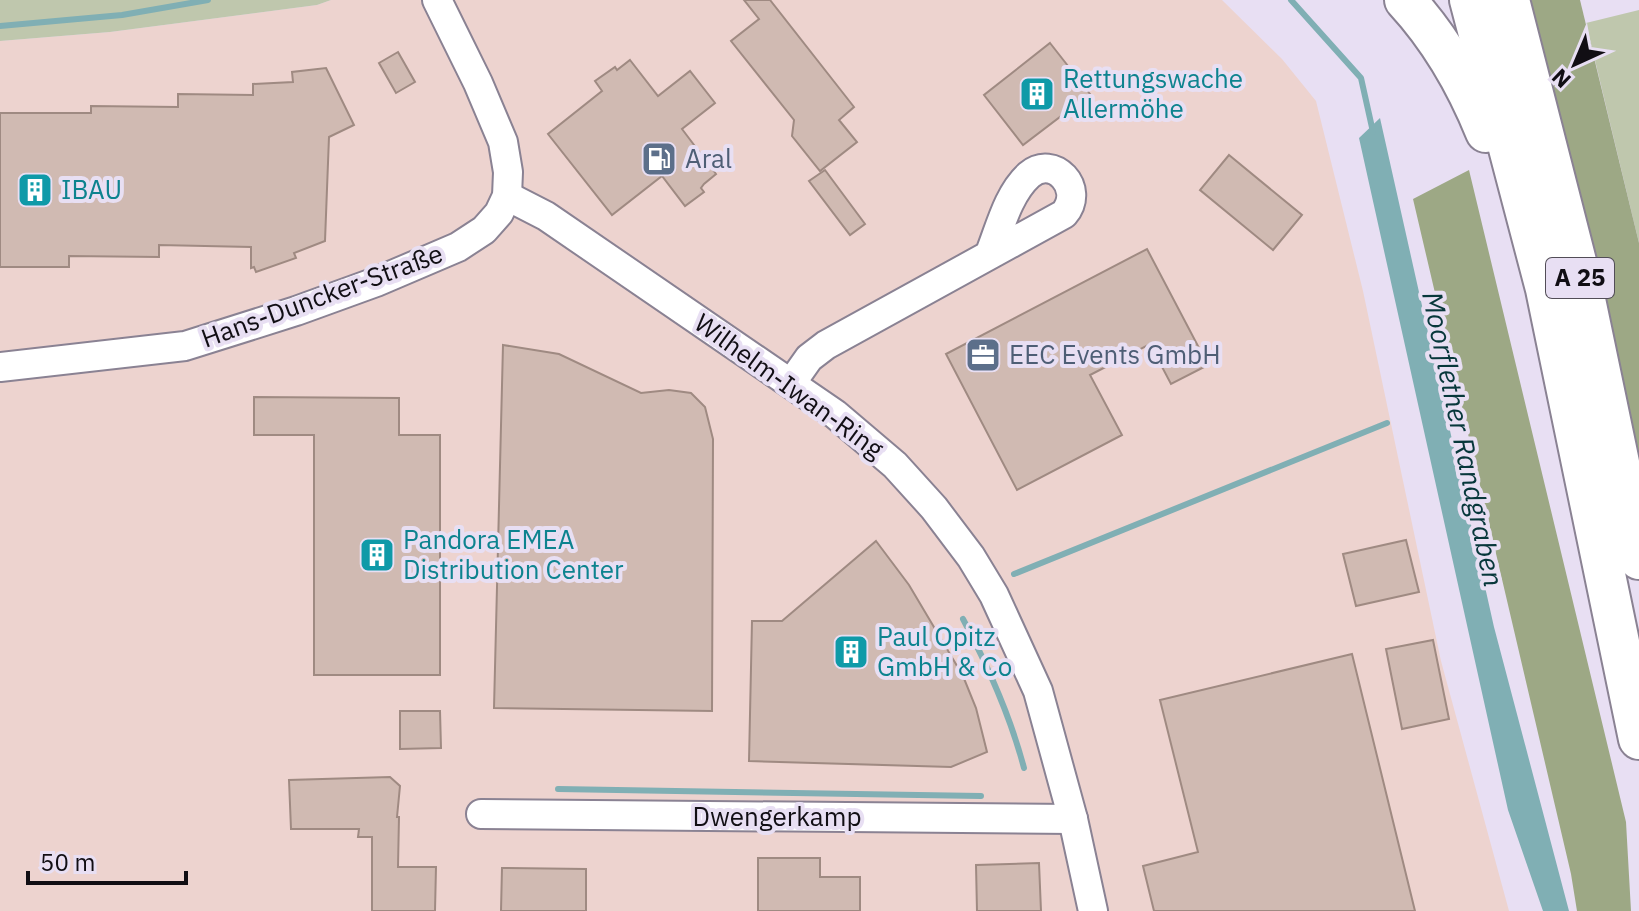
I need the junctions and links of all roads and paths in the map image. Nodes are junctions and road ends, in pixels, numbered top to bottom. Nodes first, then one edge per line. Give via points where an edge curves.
1 (437, 0) edge
2 (1405, 0) edge
3 (1470, 0) edge
4 (1509, 0) edge
5 (507, 196) junction
6 (990, 253) dead end
7 (1546, 289) junction
8 (0, 367) edge
9 (792, 382) junction
10 (1639, 559) edge
11 (1639, 739) edge
12 (481, 814) dead end
13 (1073, 819) junction
14 (1093, 911) edge

1 - 5 street via 503,142
2 - 7 highway via 1437,41 1477,110
3 - 7 highway, A 25
4 - 10 highway, A 25 via 1582,285
5 - 8 street, Hans-Duncker-Straße via 484,230 458,247 296,311 185,346
5 - 9 street, Wilhelm-Iwan-Ring via 546,216
6 - 9 street via 826,345
7 - 11 highway, A 25
9 - 13 street, Wilhelm-Iwan-Ring via 895,465 971,557 1038,691
12 - 13 street, Dwengerkamp
13 - 14 street, Wilhelm-Iwan-Ring

